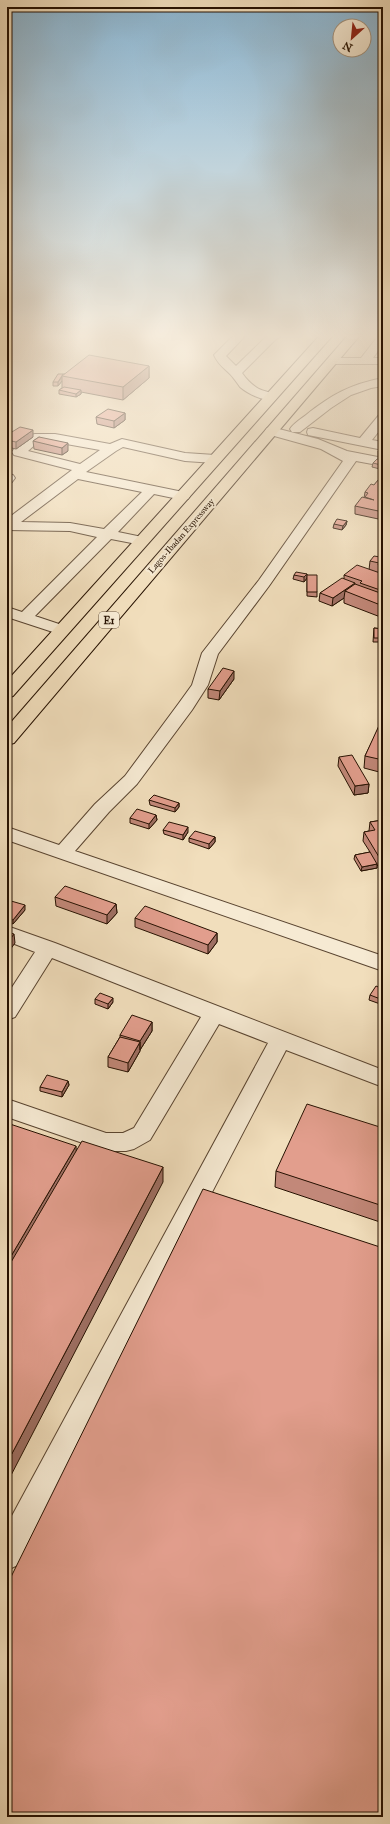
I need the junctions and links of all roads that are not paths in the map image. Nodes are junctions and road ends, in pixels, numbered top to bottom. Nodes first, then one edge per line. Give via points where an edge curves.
1 (251, 419) edge
2 (281, 419) edge
3 (308, 419) edge
4 (382, 419) edge
5 (273, 428) junction
6 (296, 429) junction
7 (364, 441) junction
8 (383, 446) edge
9 (111, 448) junction
10 (347, 455) junction
11 (215, 459) junction
12 (383, 462) edge
13 (79, 472) junction
14 (152, 489) junction
15 (183, 496) junction
16 (7, 526) edge
17 (108, 534) junction
18 (142, 541) junction
19 (7, 612) edge
20 (25, 618) junction
21 (62, 630) junction
22 (7, 692) edge
23 (7, 739) edge
24 (7, 833) edge
25 (62, 853) junction
26 (7, 932) edge
27 (48, 948) junction
28 (383, 964) edge
29 (7, 1012) edge
30 (214, 1013) junction
31 (281, 1039) junction
32 (383, 1079) edge
33 (7, 1108) edge
34 (7, 1555) edge

1 - 11 highway, E1
2 - 5 highway, Lagos-Ibadan Expressway / E1
3 - 6 street
4 - 7 street
5 - 6 street
5 - 10 street
5 - 23 highway, Lagos-Ibadan Expressway / E1
6 - 7 street
7 - 8 street
9 - 11 street via 122,443 185,458
9 - 13 street
9 - 13 street via 55,438 35,438 19,452
10 - 12 street
10 - 25 street via 350,460 348,464 264,583 210,653 200,685 186,706 132,780 102,808
11 - 15 highway, E1
13 - 14 street
13 - 16 street
14 - 15 street
14 - 17 street
15 - 18 highway, E1
16 - 17 street via 70,527
17 - 18 street
17 - 20 street
18 - 21 highway, E1
19 - 20 street
20 - 21 street
21 - 22 highway, E1
24 - 25 street
25 - 28 street
26 - 27 street
27 - 29 street
27 - 30 street
30 - 31 street
30 - 33 street via 142,1134 126,1142 106,1142
31 - 32 street
31 - 34 street

